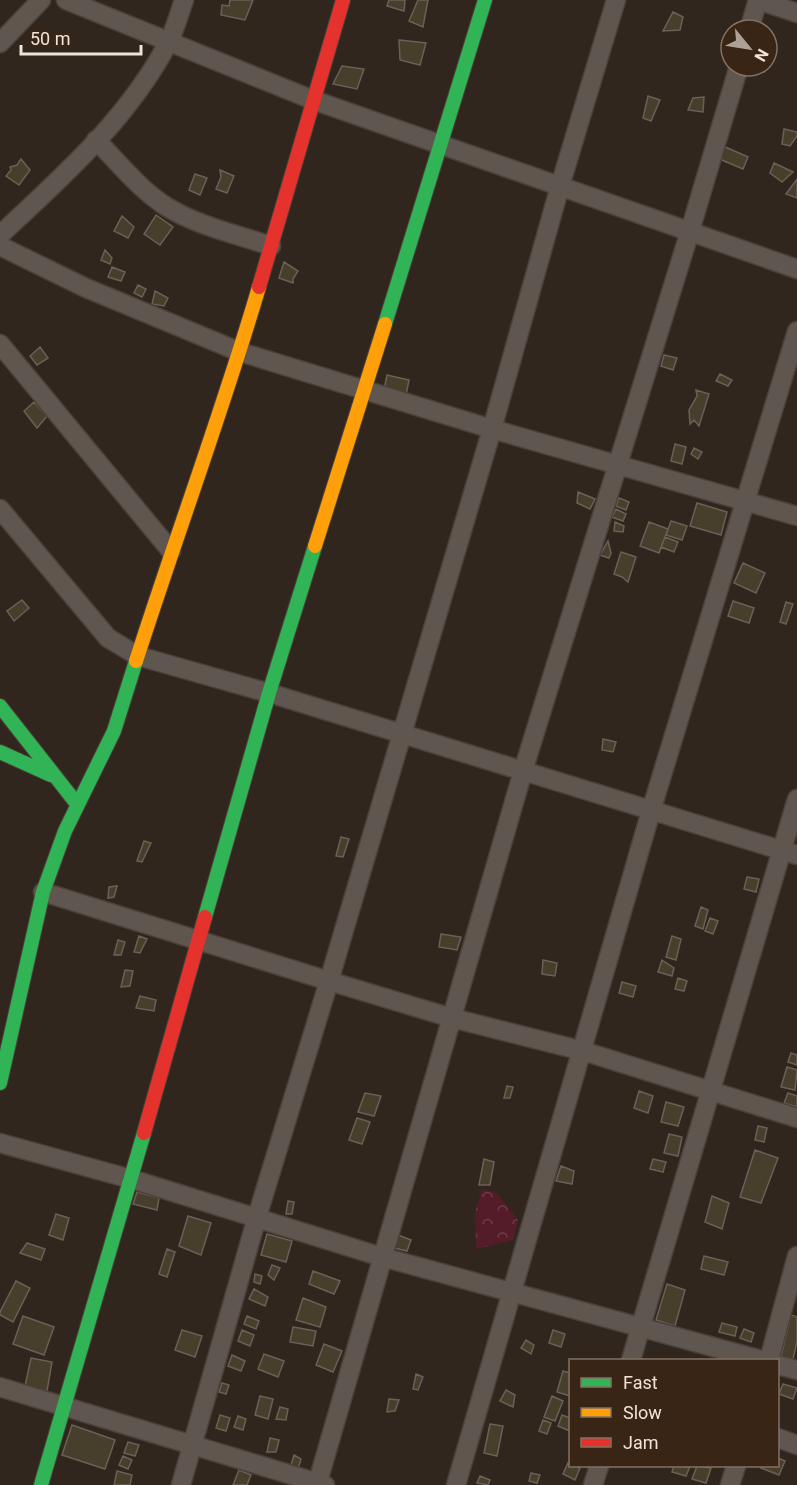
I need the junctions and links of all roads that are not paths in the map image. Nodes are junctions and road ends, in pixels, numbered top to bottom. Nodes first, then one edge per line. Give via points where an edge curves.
1 (41, 0) edge
2 (66, 0) edge
3 (184, 0) edge
4 (343, 0) edge
5 (485, 0) edge
6 (616, 0) edge
7 (758, 0) edge
8 (797, 13) edge
9 (753, 18) edge
10 (169, 41) junction
11 (0, 43) edge
12 (735, 78) edge
13 (313, 100) junction
14 (96, 140) junction
15 (442, 144) junction
16 (560, 186) junction
17 (690, 231) junction
18 (0, 235) edge
19 (0, 246) edge
20 (271, 246) junction
21 (797, 269) edge
22 (797, 331) edge
23 (0, 344) edge
24 (240, 352) junction
25 (365, 390) junction
26 (492, 429) junction
27 (618, 466) junction
28 (747, 501) junction
29 (0, 509) edge
30 (797, 516) edge
31 (171, 551) junction
32 (138, 656) junction
33 (269, 693) junction
34 (0, 706) edge
35 (402, 735) junction
36 (0, 752) edge
37 (523, 771) junction
38 (57, 778) junction
39 (797, 799) edge
40 (77, 804) junction
41 (651, 811) junction
42 (789, 853) edge
43 (43, 892) junction
44 (199, 939) junction
45 (329, 981) junction
46 (452, 1018) junction
47 (583, 1052) junction
48 (0, 1083) edge
49 (710, 1091) junction
50 (797, 1118) edge
51 (0, 1143) edge
52 (131, 1179) junction
53 (256, 1217) junction
54 (797, 1256) edge
55 (382, 1257) junction
56 (512, 1293) junction
57 (641, 1328) junction
58 (631, 1359) edge
59 (757, 1359) edge
60 (769, 1359) edge
61 (779, 1366) edge
62 (797, 1370) edge
63 (0, 1387) edge
64 (64, 1406) junction
65 (779, 1439) edge
66 (797, 1445) edge
67 (192, 1446) junction
68 (599, 1467) edge
69 (736, 1467) edge
70 (320, 1484) edge
71 (41, 1485) edge
72 (181, 1485) edge
73 (456, 1485) edge
74 (593, 1485) edge
75 (730, 1485) edge

1 - 11 street
2 - 10 street
3 - 10 street
4 - 13 street
5 - 15 street
6 - 16 street
7 - 8 street
7 - 9 street
10 - 13 street
10 - 14 street via 133,100
12 - 17 street
13 - 15 street
13 - 20 street
14 - 18 street
14 - 20 street via 166,206 187,218
15 - 16 street
15 - 25 street
16 - 17 street
16 - 26 street
17 - 21 street
17 - 27 street
19 - 24 street via 86,288
20 - 24 street
22 - 28 street
23 - 31 street
24 - 25 street
24 - 31 street
25 - 26 street
25 - 33 street
26 - 27 street
26 - 35 street
27 - 28 street
27 - 37 street
28 - 30 street
28 - 41 street
29 - 32 street via 108,638
31 - 32 street
32 - 33 street
32 - 40 street via 114,731
33 - 35 street
33 - 44 street
34 - 38 street
35 - 37 street
35 - 45 street
36 - 38 street
37 - 41 street
37 - 46 street
38 - 40 street
39 - 42 street
40 - 43 street
41 - 42 street
41 - 47 street
42 - 49 street
43 - 44 street
43 - 48 street
44 - 45 street
44 - 52 street
45 - 46 street
45 - 53 street
46 - 47 street
46 - 55 street
47 - 49 street
47 - 56 street
49 - 50 street
49 - 57 street
51 - 52 street
52 - 53 street
52 - 64 street
53 - 55 street
53 - 67 street
54 - 60 street
55 - 56 street
55 - 70 street
56 - 57 street
56 - 73 street
57 - 58 street
57 - 59 street
61 - 62 street
63 - 64 street
64 - 67 street
64 - 71 street
65 - 66 street
67 - 70 street
67 - 72 street
68 - 74 street
69 - 75 street

